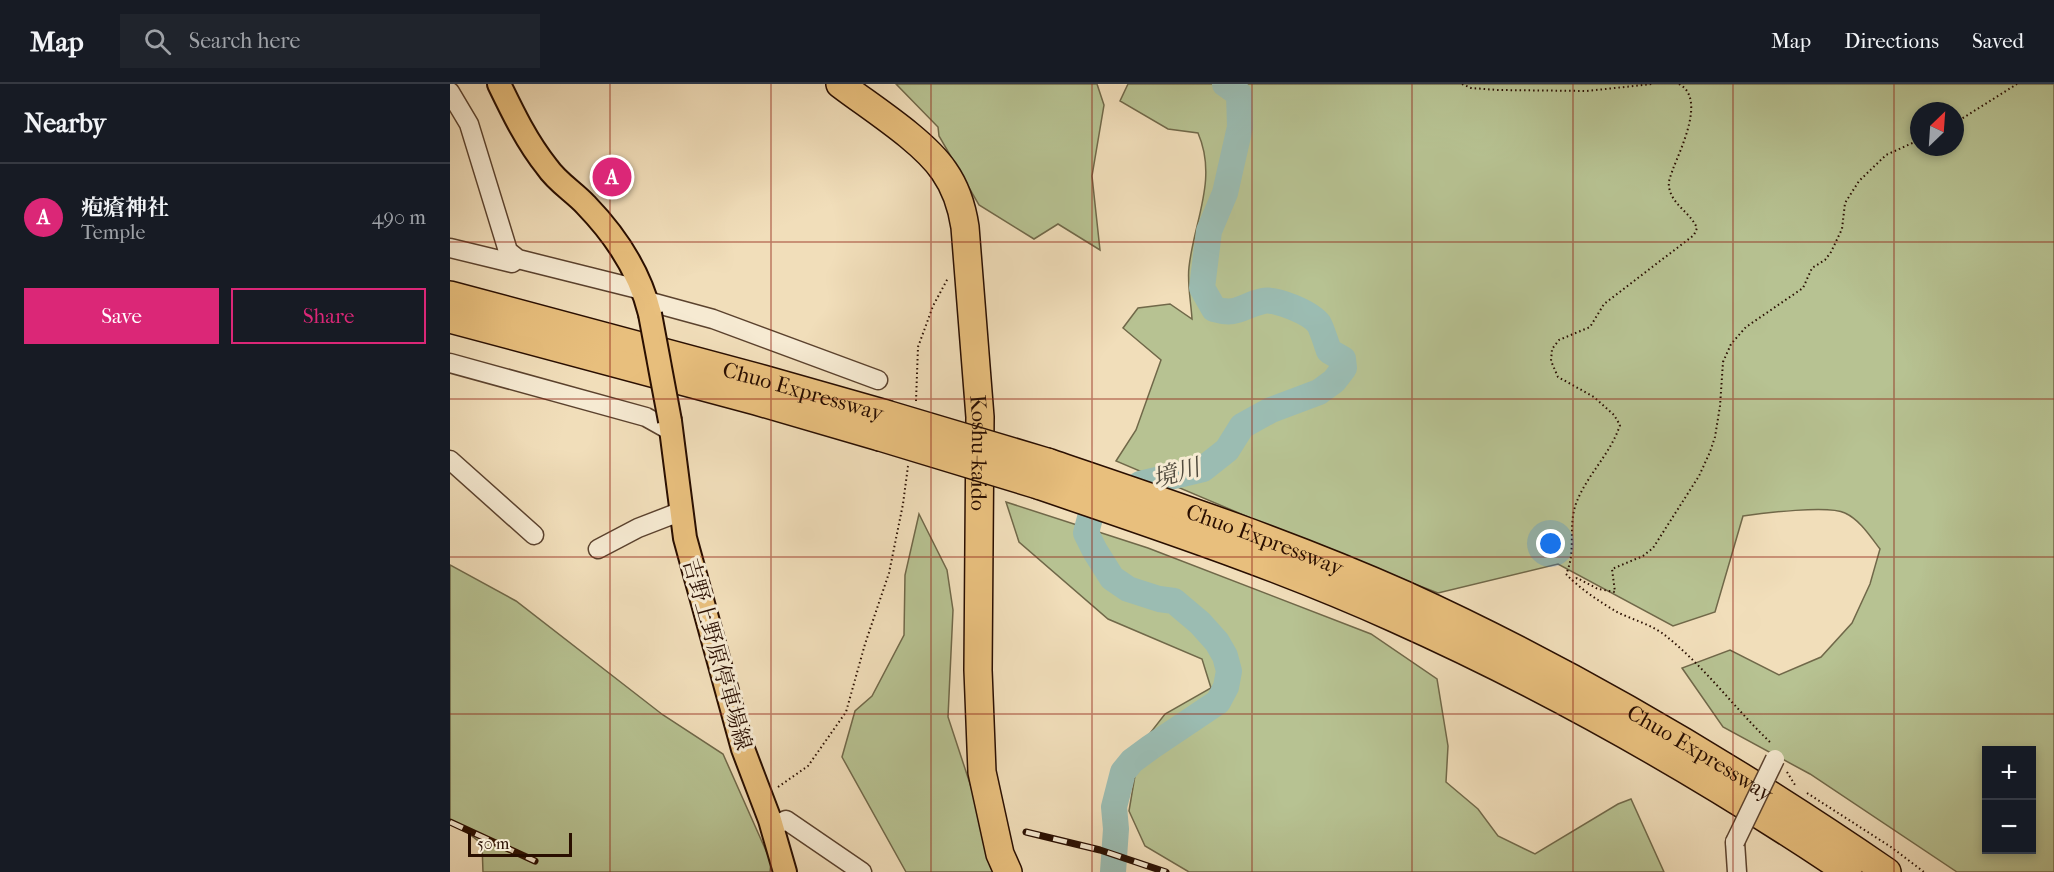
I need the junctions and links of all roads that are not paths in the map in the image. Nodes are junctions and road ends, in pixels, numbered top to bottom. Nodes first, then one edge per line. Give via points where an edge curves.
1 (499, 84) edge
2 (840, 84) edge
3 (450, 92) edge
4 (450, 248) edge
5 (518, 259) junction
6 (450, 295) edge
7 (647, 302) junction
8 (450, 319) edge
9 (450, 363) edge
10 (878, 380) dead end
11 (883, 425) junction
12 (670, 426) junction
13 (450, 460) edge
14 (682, 512) junction
15 (534, 535) dead end
16 (598, 549) dead end
17 (1776, 757) road end
18 (772, 827) junction
19 (785, 872) edge
20 (862, 872) edge
21 (1008, 872) edge
22 (1737, 872) edge
23 (1848, 872) edge
24 (1887, 872) edge

1 - 7 main road via 548,169 613,234
2 - 21 highway, Koshu-kaido via 913,140 944,170 962,207 980,417 978,670 982,772 999,854
3 - 5 street via 469,124 508,251
4 - 5 street via 512,263
5 - 7 street
6 - 11 highway, Chuo Expressway via 763,379
7 - 10 street via 713,319
7 - 12 main road, 吉野上野原停車場線, bridge
8 - 11 highway, Chuo Expressway via 756,401
9 - 12 street
11 - 23 highway, Chuo Expressway, bridge via 1283,572 1503,668 1630,736
11 - 24 highway, Chuo Expressway, bridge via 1047,462 1339,567 1560,671 1688,743
12 - 14 main road, 吉野上野原停車場線
13 - 15 street
14 - 16 street via 638,528
14 - 18 main road, 吉野上野原停車場線 via 685,538 743,749
17 - 22 street, bridge via 1735,842
18 - 19 main road, 吉野上野原停車場線
18 - 20 street via 786,820

